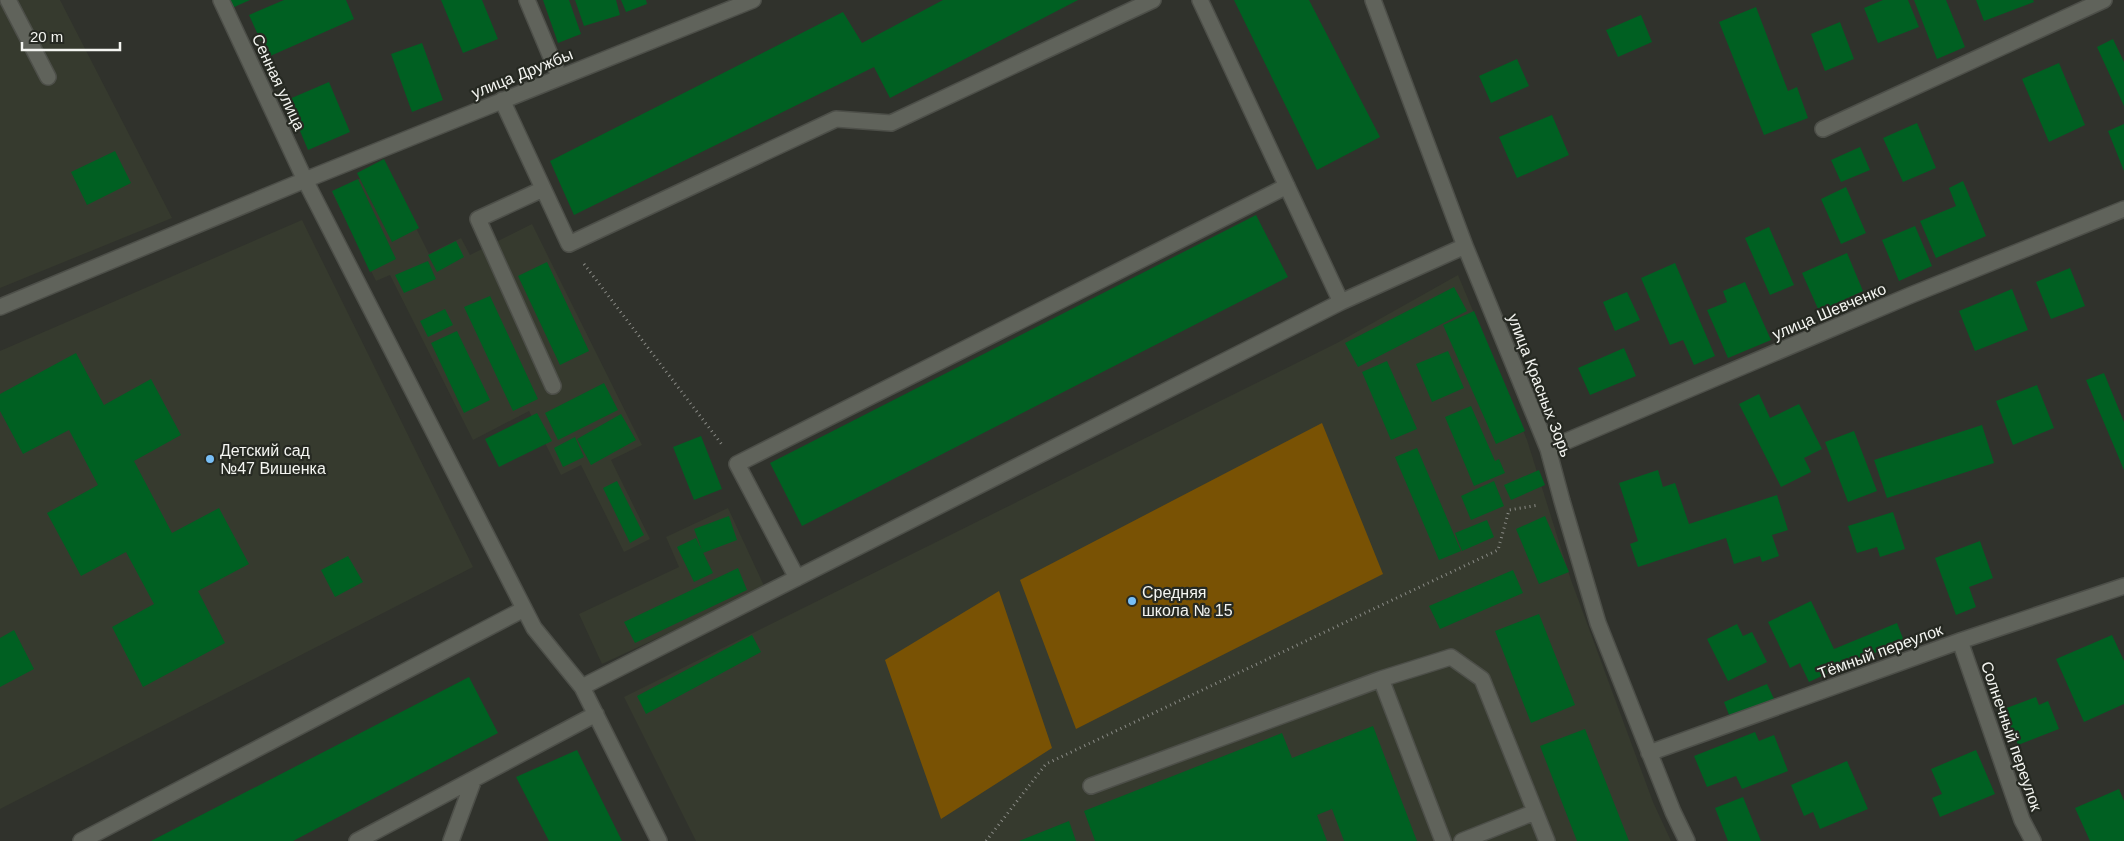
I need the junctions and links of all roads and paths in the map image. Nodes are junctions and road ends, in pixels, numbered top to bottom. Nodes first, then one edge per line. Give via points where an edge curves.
1 (8, 0) edge
2 (221, 0) edge
3 (527, 0) edge
4 (754, 0) edge
5 (1153, 0) edge
6 (1200, 0) edge
7 (1373, 0) edge
8 (2104, 0) edge
9 (559, 76) junction
10 (48, 77) dead end
11 (502, 100) junction
12 (1824, 129) dead end
13 (305, 180) junction
14 (1287, 186) junction
15 (543, 189) junction
16 (2124, 209) edge
17 (569, 244) junction
18 (1466, 246) junction
19 (1341, 302) junction
20 (0, 307) edge
21 (553, 386) dead end
22 (1548, 449) junction
23 (737, 464) junction
24 (1562, 501) junction
25 (797, 578) junction
26 (2124, 586) edge
27 (524, 609) junction
28 (1960, 641) junction
29 (1381, 679) junction
30 (582, 687) junction
31 (596, 714) junction
32 (1649, 752) junction
33 (474, 779) junction
34 (1092, 786) dead end
35 (1535, 812) junction
36 (81, 841) edge
37 (357, 841) edge
38 (451, 841) edge
39 (658, 841) edge
40 (986, 841) edge
41 (1443, 841) edge
42 (1462, 841) edge
43 (1546, 841) edge
44 (1687, 841) edge
45 (2033, 841) edge

1 - 10 street
2 - 13 street, Сенная улица
3 - 9 street
4 - 9 street, улица Дружбы
5 - 17 street via 891,123 836,119
6 - 14 street
7 - 18 street, улица Красных Зорь
8 - 12 street
9 - 11 street, улица Дружбы
11 - 13 street, улица Дружбы
11 - 15 street
13 - 20 street, улица Дружбы
13 - 27 street, Сенная улица
14 - 19 street
14 - 23 street
15 - 17 street
15 - 21 street via 478,219
16 - 22 street, улица Шевченко via 1911,295
17 - 23 path
18 - 19 street
18 - 22 street, улица Красных Зорь
19 - 25 street
22 - 24 street, улица Красных Зорь
23 - 25 street
24 - 32 street, улица Красных Зорь via 1598,623
24 - 40 path via 1509,510 1498,550 1046,764
25 - 30 street
26 - 28 street, Тёмный переулок
27 - 30 street, Сенная улица via 534,628
27 - 36 street
28 - 32 street, Тёмный переулок
28 - 45 street, Солнечный переулок via 2022,820
29 - 34 street
29 - 35 street via 1451,657 1482,679
29 - 41 street
30 - 31 street, Сенная улица
31 - 33 street
31 - 39 street, Сенная улица
32 - 44 street, улица Красных Зорь
33 - 37 street
33 - 38 street
35 - 42 street
35 - 43 street

